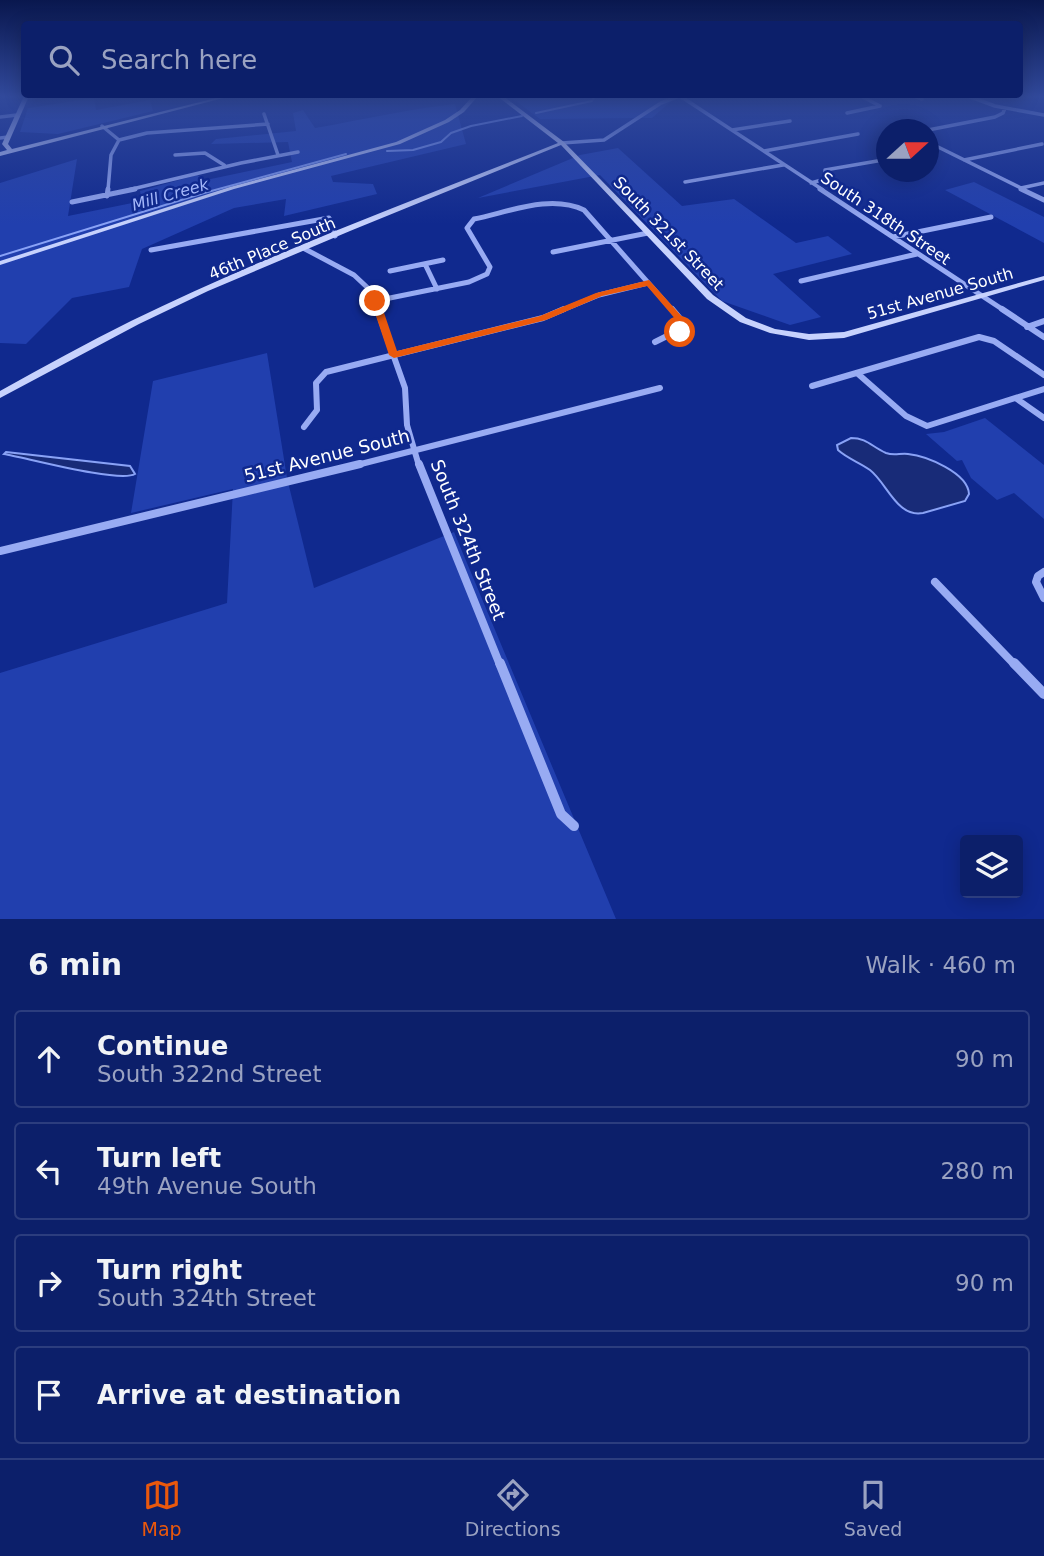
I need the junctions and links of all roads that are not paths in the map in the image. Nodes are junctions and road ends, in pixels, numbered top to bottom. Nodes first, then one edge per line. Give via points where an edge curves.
1 (8, 139) edge
2 (55, 139) edge
3 (123, 139) edge
4 (273, 139) edge
5 (409, 139) edge
6 (557, 139) edge
7 (604, 139) edge
8 (745, 139) edge
9 (831, 139) edge
10 (119, 140) joint
11 (562, 143) junction
12 (1042, 144) dead end
13 (939, 147) edge
14 (11, 151) junction
15 (763, 151) junction
16 (298, 152) dead end
17 (0, 154) edge
18 (175, 155) dead end
19 (278, 155) junction
20 (964, 160) junction
21 (876, 161) edge
22 (784, 164) junction
23 (224, 165) junction
24 (685, 182) dead end
25 (811, 183) junction
26 (1044, 183) edge
27 (1020, 188) junction
28 (107, 196) junction
29 (1044, 200) edge
30 (72, 201) dead end
31 (991, 217) dead end
32 (648, 233) junction
33 (335, 236) junction
34 (893, 237) junction
35 (612, 240) junction
36 (305, 248) junction
37 (151, 250) dead end
38 (553, 252) dead end
39 (917, 254) junction
40 (443, 260) dead end
41 (0, 263) edge
42 (425, 264) junction
43 (390, 271) dead end
44 (1044, 278) edge
45 (801, 281) dead end
46 (649, 283) junction
47 (437, 289) junction
48 (981, 296) junction
49 (375, 301) junction
50 (1044, 321) edge
51 (1027, 327) junction
52 (845, 335) joint
53 (1044, 337) edge
54 (655, 342) dead end
55 (394, 355) junction
56 (857, 373) junction
57 (1044, 375) edge
58 (812, 386) dead end
59 (660, 388) dead end
60 (1044, 389) edge
61 (0, 395) edge
62 (1017, 399) junction
63 (1044, 418) edge
64 (304, 427) dead end
65 (413, 450) junction
66 (0, 551) edge
67 (1044, 572) edge
68 (935, 582) dead end
69 (1044, 598) edge
70 (1044, 694) edge
71 (574, 826) dead end

1 - 14 main road via 6,147
2 - 14 main road
3 - 10 street
4 - 19 street
5 - 41 main road via 232,188
6 - 11 main road, South 321st Street
7 - 11 street
8 - 15 street, South 318th Street
9 - 15 street
10 - 28 street via 111,155
11 - 32 main road, South 321st Street
11 - 33 main road, 46th Place South
12 - 20 street
13 - 20 street
14 - 17 main road
15 - 22 street, South 318th Street
16 - 19 street
18 - 23 street via 205,153
19 - 23 street
20 - 27 street
21 - 25 street via 825,170 825,179
22 - 24 street
22 - 25 street, South 318th Street
23 - 28 street
25 - 34 street, South 318th Street
26 - 27 street
27 - 29 street
28 - 30 street
31 - 34 street
32 - 35 street
32 - 52 main road, South 321st Street via 710,297 743,320 791,335
33 - 36 main road, 46th Place South
33 - 37 street via 329,218
34 - 39 street, South 318th Street
35 - 38 street
35 - 46 street
35 - 47 street via 584,210 569,203 480,217 467,228 488,260 488,272 478,280
36 - 49 street, South 324th Street via 362,280
36 - 61 main road, 46th Place South via 123,327
39 - 45 street
39 - 48 street, South 318th Street
40 - 42 street
42 - 43 street
42 - 47 street
44 - 48 main road, 51st Avenue South
46 - 54 street via 683,328
46 - 55 street via 599,295 543,318
47 - 49 street
48 - 51 street, South 318th Street
48 - 52 main road, 51st Avenue South
49 - 55 street, South 324th Street
50 - 51 street
51 - 53 street, South 318th Street
55 - 64 street via 320,374 314,388 317,410
55 - 65 street, South 324th Street via 405,388
56 - 57 street via 984,337
56 - 58 street
56 - 62 street via 919,424 934,425
59 - 65 street, 51st Avenue South
60 - 62 street
62 - 63 street
65 - 66 street, 51st Avenue South
65 - 71 street, South 324th Street via 561,814
67 - 69 street via 1036,582
68 - 70 street

